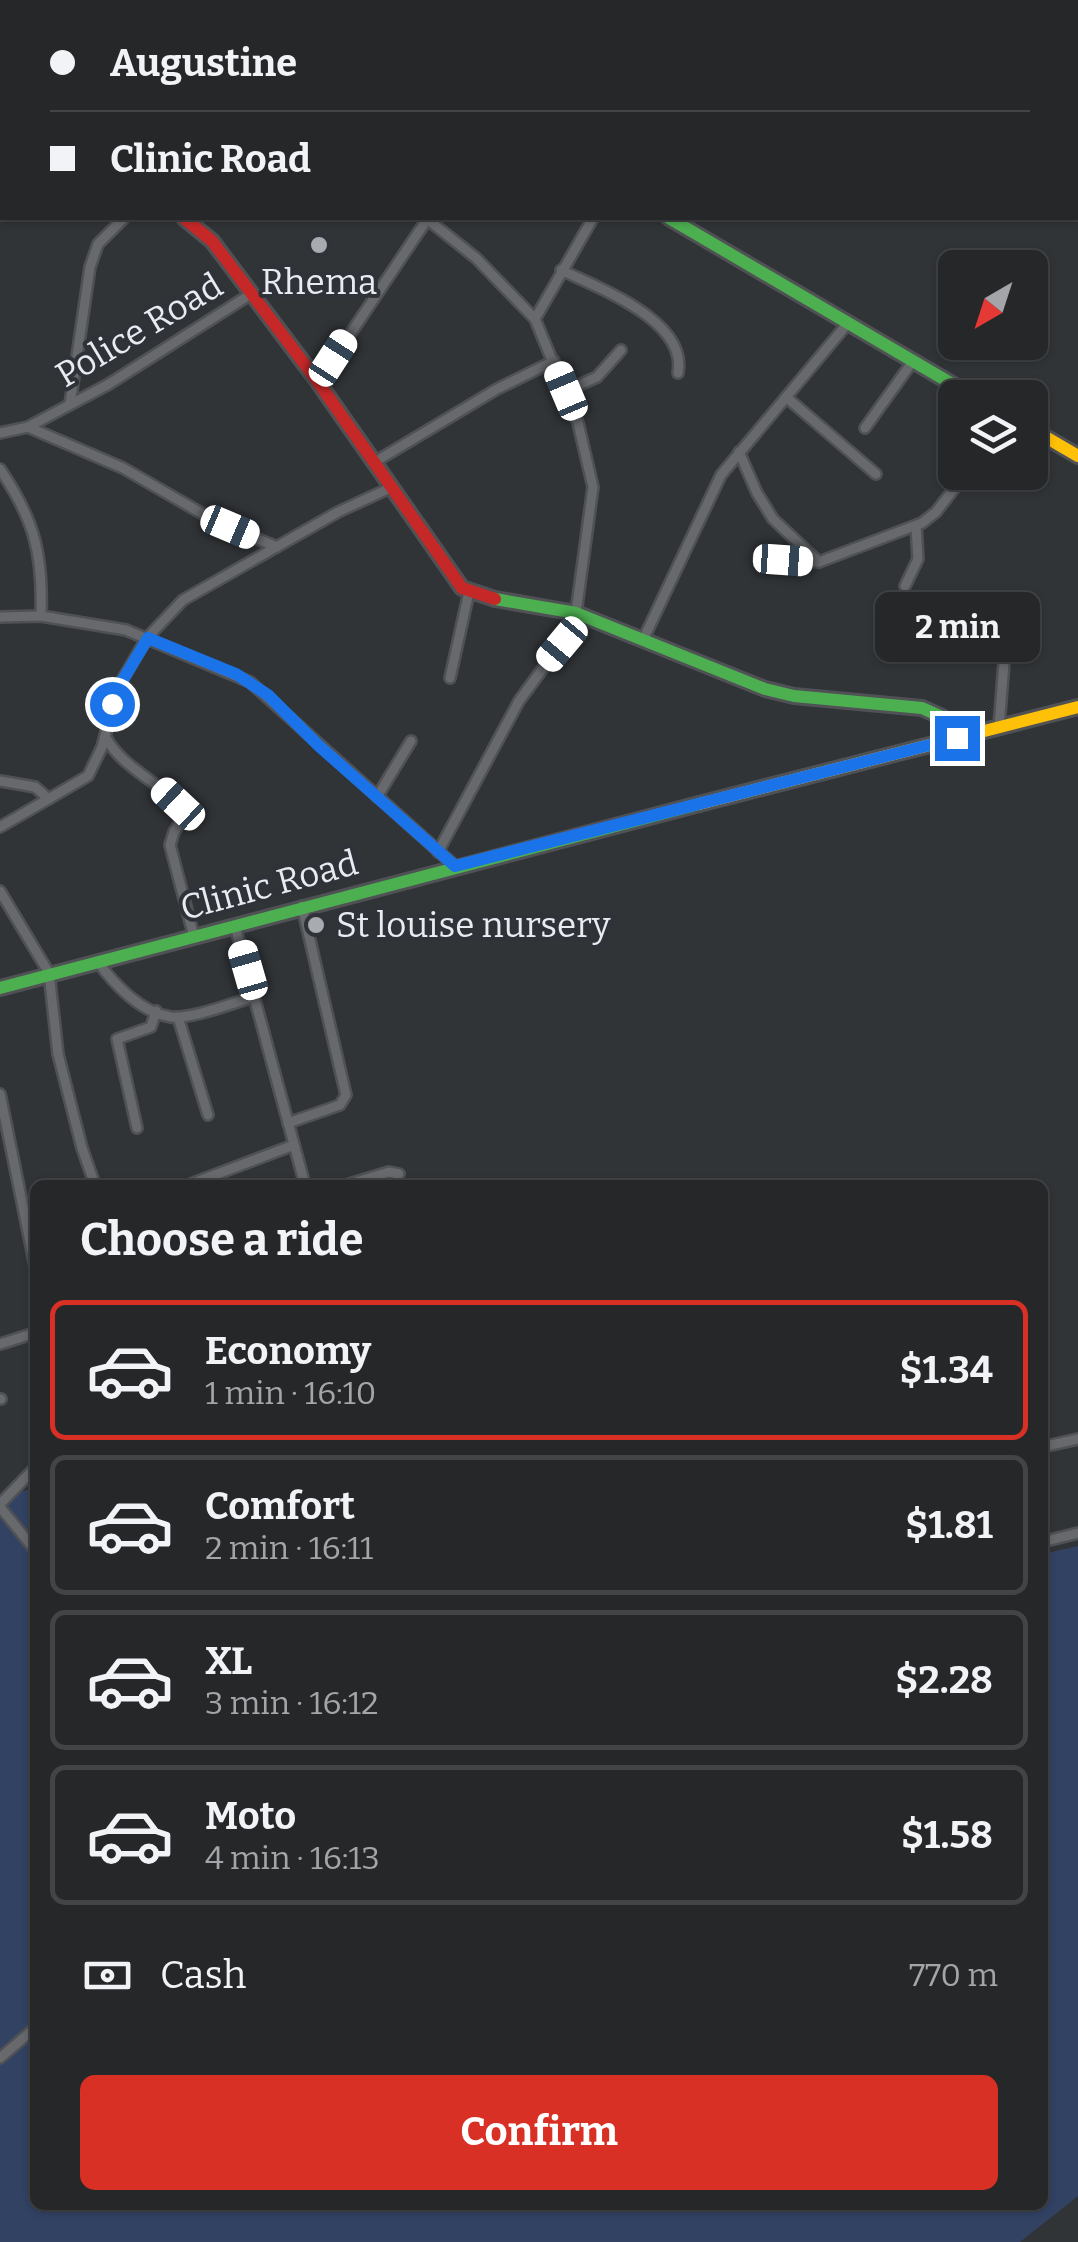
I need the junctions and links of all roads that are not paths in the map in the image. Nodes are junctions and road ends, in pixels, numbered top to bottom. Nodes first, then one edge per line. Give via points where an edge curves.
1 (122, 220) edge
2 (186, 220) edge
3 (427, 220) edge
4 (430, 220) edge
5 (592, 220) edge
6 (672, 220) edge
7 (561, 270) junction
8 (251, 294) junction
9 (535, 319) junction
10 (848, 323) junction
11 (621, 350) dead end
12 (554, 362) junction
13 (913, 362) junction
14 (678, 374) dead end
15 (944, 380) edge
16 (318, 382) junction
17 (566, 391) junction
18 (786, 397) junction
19 (70, 404) junction
20 (28, 427) junction
21 (865, 428) dead end
22 (0, 433) edge
23 (1048, 438) edge
24 (739, 452) junction
25 (1078, 456) edge
26 (373, 463) junction
27 (0, 469) edge
28 (876, 474) dead end
29 (390, 488) junction
30 (953, 490) edge
31 (916, 526) junction
32 (277, 548) junction
33 (759, 558) dead end
34 (820, 562) junction
35 (905, 586) dead end
36 (469, 592) junction
37 (576, 612) junction
38 (41, 616) junction
39 (0, 617) edge
40 (1006, 636) dead end
41 (148, 638) junction
42 (644, 640) junction
43 (450, 678) dead end
44 (1078, 707) edge
45 (999, 727) junction
46 (105, 737) junction
47 (957, 738) junction
48 (412, 741) dead end
49 (0, 781) edge
50 (377, 797) junction
51 (49, 799) junction
52 (0, 827) edge
53 (438, 852) junction
54 (455, 866) junction
55 (0, 891) edge
56 (302, 906) junction
57 (235, 926) junction
58 (194, 937) junction
59 (98, 962) junction
60 (50, 973) junction
61 (0, 988) edge
62 (254, 997) junction
63 (156, 1012) junction
64 (178, 1017) junction
65 (0, 1094) edge
66 (1, 1108) edge
67 (208, 1115) dead end
68 (288, 1122) junction
69 (137, 1128) dead end
70 (294, 1146) junction
71 (399, 1174) dead end
72 (93, 1180) edge
73 (211, 1180) edge
74 (303, 1180) edge
75 (363, 1180) edge
76 (30, 1243) edge
77 (30, 1334) edge
78 (0, 1344) edge
79 (1078, 1439) edge
80 (1048, 1446) edge
81 (30, 1473) edge
82 (0, 1505) edge
83 (1078, 1534) edge
84 (1048, 1541) edge
85 (30, 1544) edge
86 (30, 2032) edge
87 (0, 2058) edge

1 - 19 street via 98,244 90,267
2 - 8 street
3 - 16 street
4 - 9 street
5 - 7 street
6 - 10 street
7 - 9 street
7 - 14 street via 635,306 656,324 679,354
8 - 16 street
8 - 19 street, Police Road
9 - 12 street
10 - 13 street
10 - 18 street
11 - 17 street via 597,377
12 - 17 street
12 - 26 street
13 - 15 street
13 - 21 street
16 - 26 street
17 - 37 street via 593,488
18 - 24 street
18 - 28 street
19 - 20 street, Police Road
20 - 22 street, Police Road
20 - 32 street
23 - 25 street
24 - 34 street via 773,519
24 - 42 street via 711,494
26 - 29 street
27 - 38 street via 35,534
29 - 32 street
29 - 36 street
30 - 31 street
31 - 34 street
31 - 35 street via 918,559
32 - 41 street via 193,592
33 - 34 street
36 - 37 street
36 - 43 street
37 - 42 street
37 - 53 street via 562,644 518,701
38 - 39 street
38 - 41 street
40 - 45 street
41 - 46 street via 118,688
41 - 50 street via 250,682
42 - 47 street via 765,689 922,708 942,717
44 - 45 street, Clinic Road
45 - 47 street, Clinic Road
46 - 51 street via 88,776
46 - 58 street via 119,757 186,813 170,846
47 - 54 street, Clinic Road
48 - 50 street
49 - 51 street via 35,788
50 - 53 street
51 - 52 street
53 - 54 street
54 - 56 street, Clinic Road
55 - 60 street
56 - 57 street, Clinic Road
56 - 68 street via 346,1095 340,1105
57 - 58 street, Clinic Road
57 - 62 street
58 - 59 street, Clinic Road
59 - 60 street, Clinic Road
59 - 63 street via 118,989
60 - 61 street, Clinic Road
60 - 72 street via 58,1054
62 - 64 street
62 - 68 street
63 - 64 street
63 - 69 street via 151,1027 117,1038
64 - 67 street
65 - 66 street
66 - 76 street
68 - 70 street
70 - 73 street
70 - 74 street
71 - 75 street
77 - 78 street
79 - 80 street
81 - 82 street
82 - 85 street
83 - 84 street
86 - 87 street

